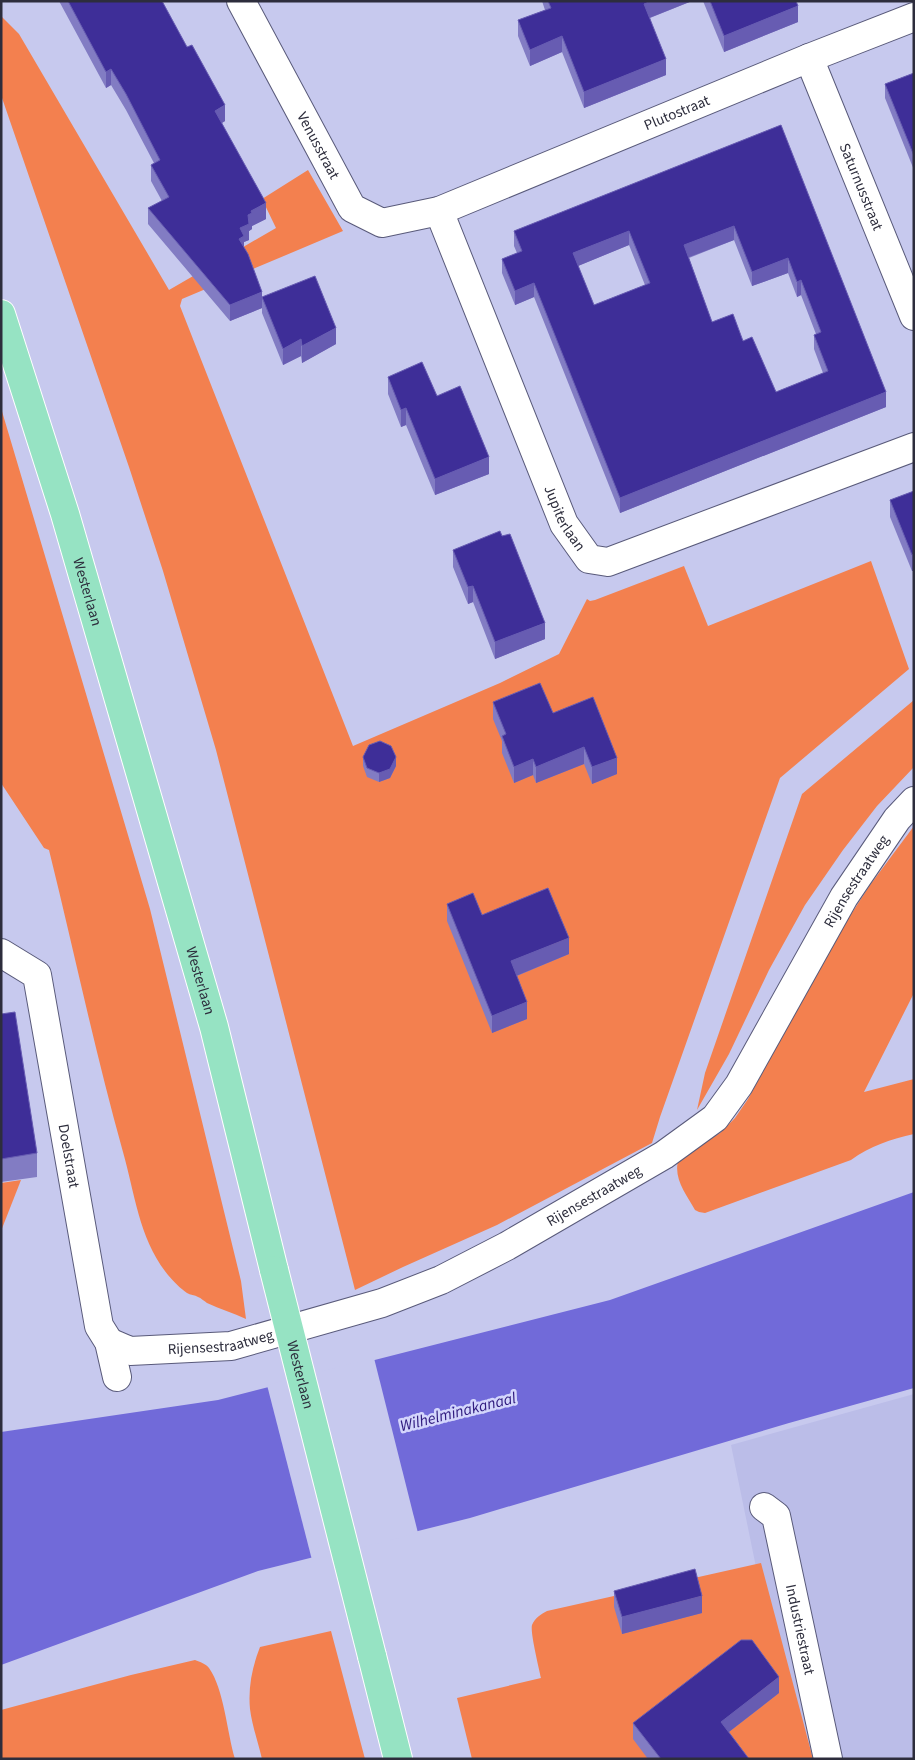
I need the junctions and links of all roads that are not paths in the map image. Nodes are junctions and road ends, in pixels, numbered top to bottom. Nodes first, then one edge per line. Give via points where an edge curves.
1 (241, 1) edge
2 (914, 17) edge
3 (809, 58) junction
4 (440, 210) junction
5 (1, 314) edge
6 (914, 316) edge
7 (914, 447) edge
8 (914, 801) edge
9 (1, 953) edge
10 (109, 1342) junction
11 (117, 1377) dead end
12 (764, 1507) dead end
13 (398, 1759) edge
14 (828, 1759) edge

1 - 4 street, Venusstraat via 352,208 382,224
2 - 3 street, Plutostraat
3 - 4 street, Plutostraat
3 - 6 street, Saturnusstraat
4 - 7 street, Jupiterlaan via 564,524 589,559 608,562
5 - 13 main road, Westerlaan, bridge via 65,514 214,1027
8 - 10 street, Rijensestraatweg via 897,819 844,898 739,1084 715,1118 664,1154 507,1246 440,1280 382,1303 231,1346 130,1351
9 - 10 street, Doelstraat via 37,974 99,1326
10 - 11 street, Doelstraat
12 - 14 street, Industriestraat via 776,1516

